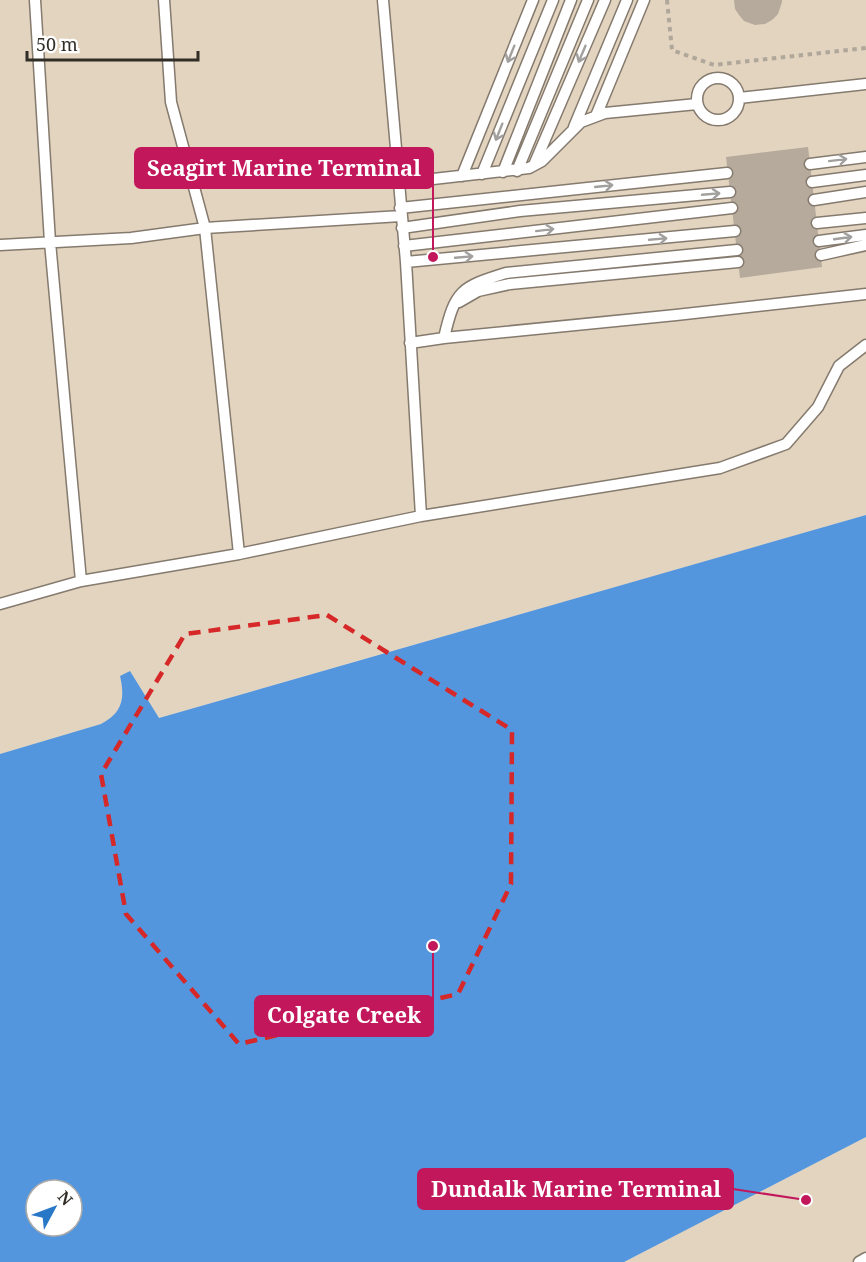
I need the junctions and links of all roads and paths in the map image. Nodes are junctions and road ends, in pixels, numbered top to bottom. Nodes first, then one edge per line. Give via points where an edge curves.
1 (35, 0) edge
2 (164, 0) edge
3 (383, 0) edge
4 (533, 0) edge
5 (553, 0) edge
6 (571, 0) edge
7 (588, 0) edge
8 (605, 0) edge
9 (627, 0) edge
10 (644, 0) edge
11 (667, 0) edge
12 (866, 48) edge
13 (866, 84) edge
14 (739, 98) junction
15 (697, 104) junction
16 (596, 117) junction
17 (572, 132) junction
18 (866, 156) edge
19 (810, 164) dead end
20 (534, 165) junction
21 (517, 171) junction
22 (503, 172) junction
23 (727, 173) dead end
24 (482, 174) junction
25 (866, 175) edge
26 (462, 176) junction
27 (812, 182) dead end
28 (398, 183) junction
29 (730, 192) dead end
30 (866, 192) edge
31 (814, 200) dead end
32 (732, 208) dead end
33 (400, 212) junction
34 (866, 218) edge
35 (817, 223) dead end
36 (205, 228) junction
37 (402, 228) junction
38 (735, 231) dead end
39 (866, 235) edge
40 (819, 241) dead end
41 (50, 242) junction
42 (866, 244) edge
43 (0, 245) edge
44 (404, 246) junction
45 (737, 250) dead end
46 (821, 255) dead end
47 (738, 261) dead end
48 (406, 262) junction
49 (866, 294) edge
50 (450, 311) junction
51 (444, 338) junction
52 (410, 343) junction
53 (866, 345) edge
54 (421, 516) junction
55 (239, 554) junction
56 (81, 581) junction
57 (0, 604) edge
58 (866, 1258) edge
59 (859, 1262) edge

1 - 41 lane
2 - 36 lane via 171,102
3 - 28 lane
4 -> 26 lane
5 -> 24 lane
6 - 22 lane
7 - 21 lane
8 -> 20 lane
9 - 17 lane
10 - 16 lane
11 - 12 path via 672,50 714,65
13 - 14 lane
14 - 15 lane via 733,116 719,121 705,117
14 - 15 lane via 736,88 724,79 709,80 699,90
15 - 16 lane
16 - 17 lane via 581,122
17 - 20 lane
19 -> 18 lane
20 - 21 lane
21 - 22 lane
22 - 24 lane
33 -> 23 lane
24 - 26 lane
25 - 27 lane
26 - 28 lane
28 - 33 lane
37 -> 29 lane via 520,211
30 - 31 lane
44 -> 32 lane
33 - 36 lane
33 - 37 lane
34 - 35 lane
36 - 41 lane via 131,238
36 - 55 lane
37 - 44 lane
48 -> 38 lane
40 -> 39 lane
41 - 43 lane
41 - 56 lane
42 - 46 lane
44 - 48 lane
45 - 50 lane via 506,273 472,284 456,298
47 - 50 lane via 510,284 478,291
48 - 52 lane
49 - 51 lane
50 - 51 lane
51 - 52 lane
52 - 54 lane
53 - 54 lane via 839,366 818,407 786,444 720,468
54 - 55 lane
55 - 56 lane
56 - 57 lane
58 - 59 lane

